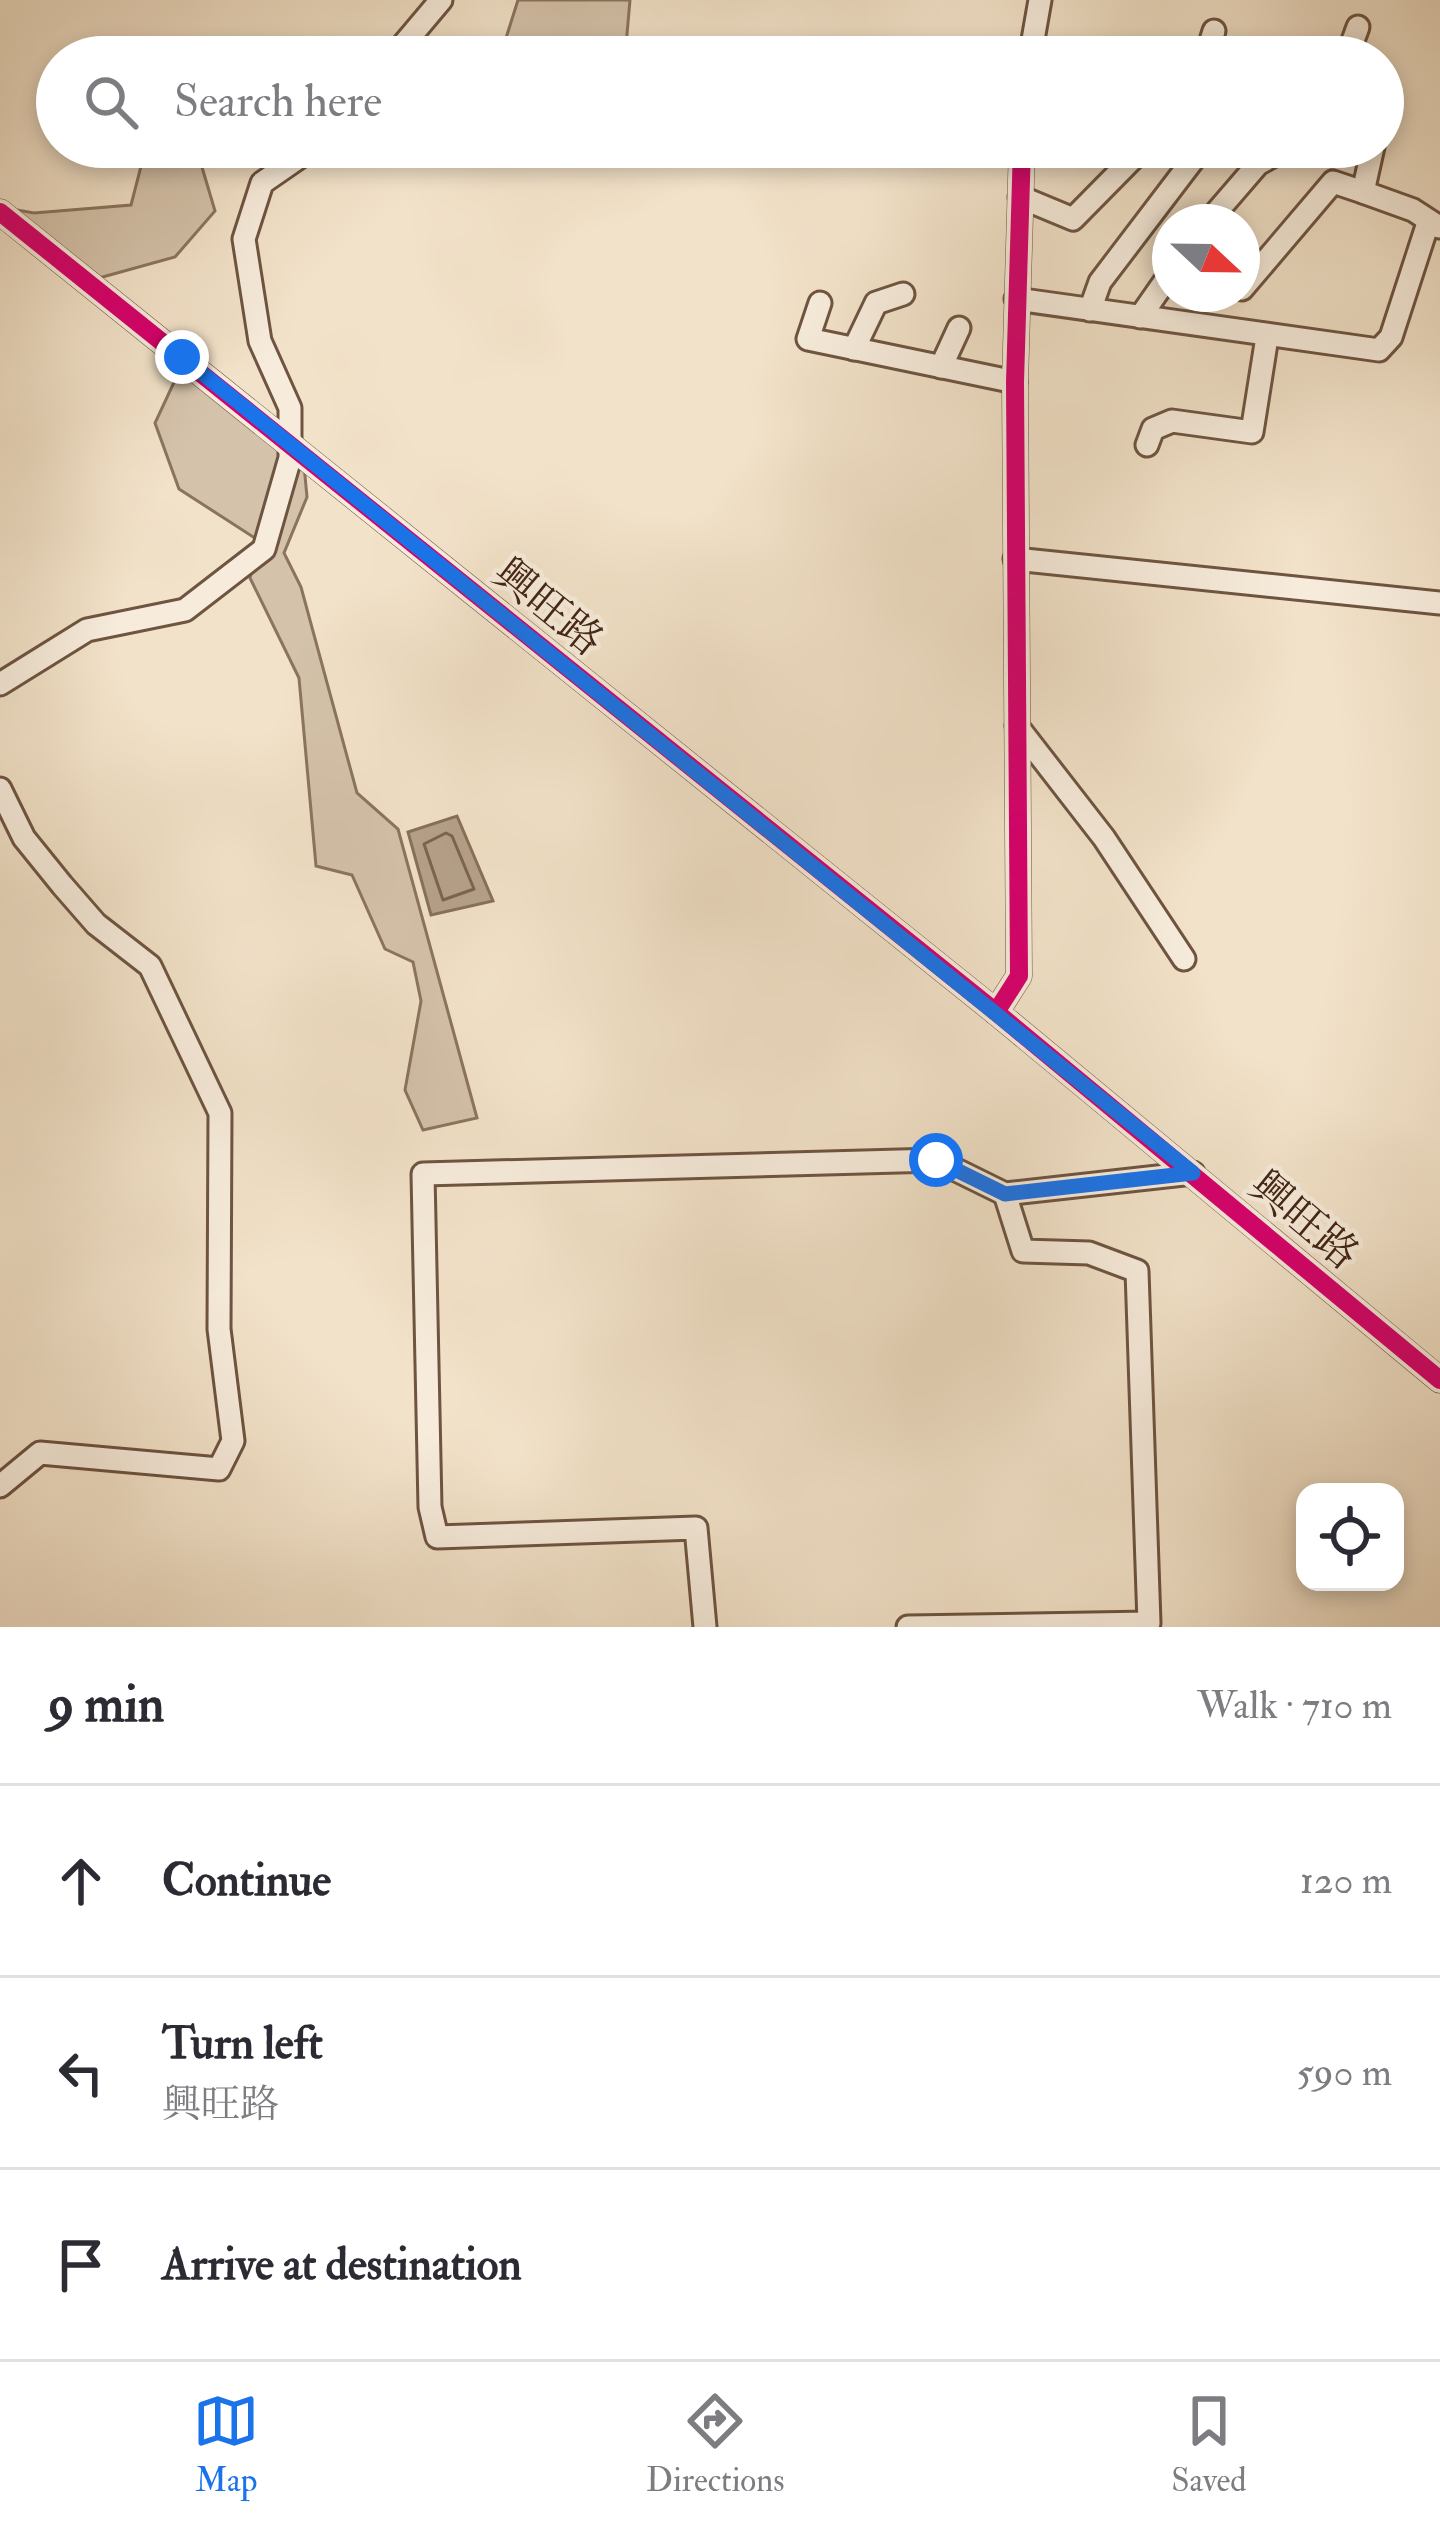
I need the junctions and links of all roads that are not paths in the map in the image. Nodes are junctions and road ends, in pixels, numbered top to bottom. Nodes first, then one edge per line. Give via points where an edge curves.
1 (441, 0) edge
2 (1040, 0) edge
3 (1358, 27) dead end
4 (1214, 31) dead end
5 (410, 36) edge
6 (1034, 36) edge
7 (1212, 36) edge
8 (1355, 36) edge
9 (284, 168) edge
10 (1021, 168) edge
11 (1123, 168) edge
12 (1187, 168) edge
13 (1255, 168) edge
14 (1368, 168) edge
15 (1364, 192) junction
16 (1020, 197) junction
17 (1224, 204) edge
18 (0, 212) edge
19 (1434, 225) edge
20 (1260, 268) edge
21 (903, 294) dead end
22 (1016, 298) junction
23 (1152, 300) edge
24 (820, 303) dead end
25 (1090, 310) junction
26 (1230, 312) edge
27 (1140, 317) junction
28 (959, 328) dead end
29 (1221, 328) junction
30 (1267, 337) junction
31 (854, 349) junction
32 (940, 367) junction
33 (1015, 382) junction
34 (286, 442) junction
35 (1147, 445) dead end
36 (1015, 559) junction
37 (1440, 604) edge
38 (0, 685) edge
39 (1017, 726) junction
40 (0, 789) edge
41 (1184, 958) dead end
42 (996, 1012) junction
43 (1193, 1173) junction
44 (1005, 1194) junction
45 (1440, 1380) edge
46 (0, 1486) edge
47 (705, 1627) edge
48 (908, 1627) edge

1 - 5 street
2 - 6 street
3 - 8 street
4 - 7 street
9 - 34 street via 262,183 244,239 260,341 290,408
10 - 16 street
11 - 16 street via 1073,219
12 - 25 street via 1100,282
13 - 17 street
14 - 15 street
15 - 19 street
15 - 20 street via 1333,182
16 - 22 street
18 - 34 street, 興旺路
19 - 30 street via 1386,346
21 - 31 street via 875,303
22 - 25 street
22 - 33 street
23 - 27 street
24 - 31 street via 808,339
25 - 27 street
26 - 29 street
27 - 29 street
28 - 32 street
29 - 30 street
30 - 35 street via 1252,432 1160,422
31 - 32 street
32 - 33 street
33 - 36 street
34 - 38 street via 290,458 263,549 185,610 87,630
34 - 42 street, 興旺路
36 - 37 street
36 - 39 street
39 - 41 street
39 - 42 street via 1019,976
40 - 46 street via 24,838 62,885 150,966 220,1113 219,1330 233,1441 219,1468 209,1469 40,1453
42 - 43 street, 興旺路
43 - 44 street
43 - 45 street, 興旺路
44 - 47 street via 936,1160 423,1174 437,1537 696,1528
44 - 48 street via 1023,1252 1089,1253 1137,1271 1149,1623

